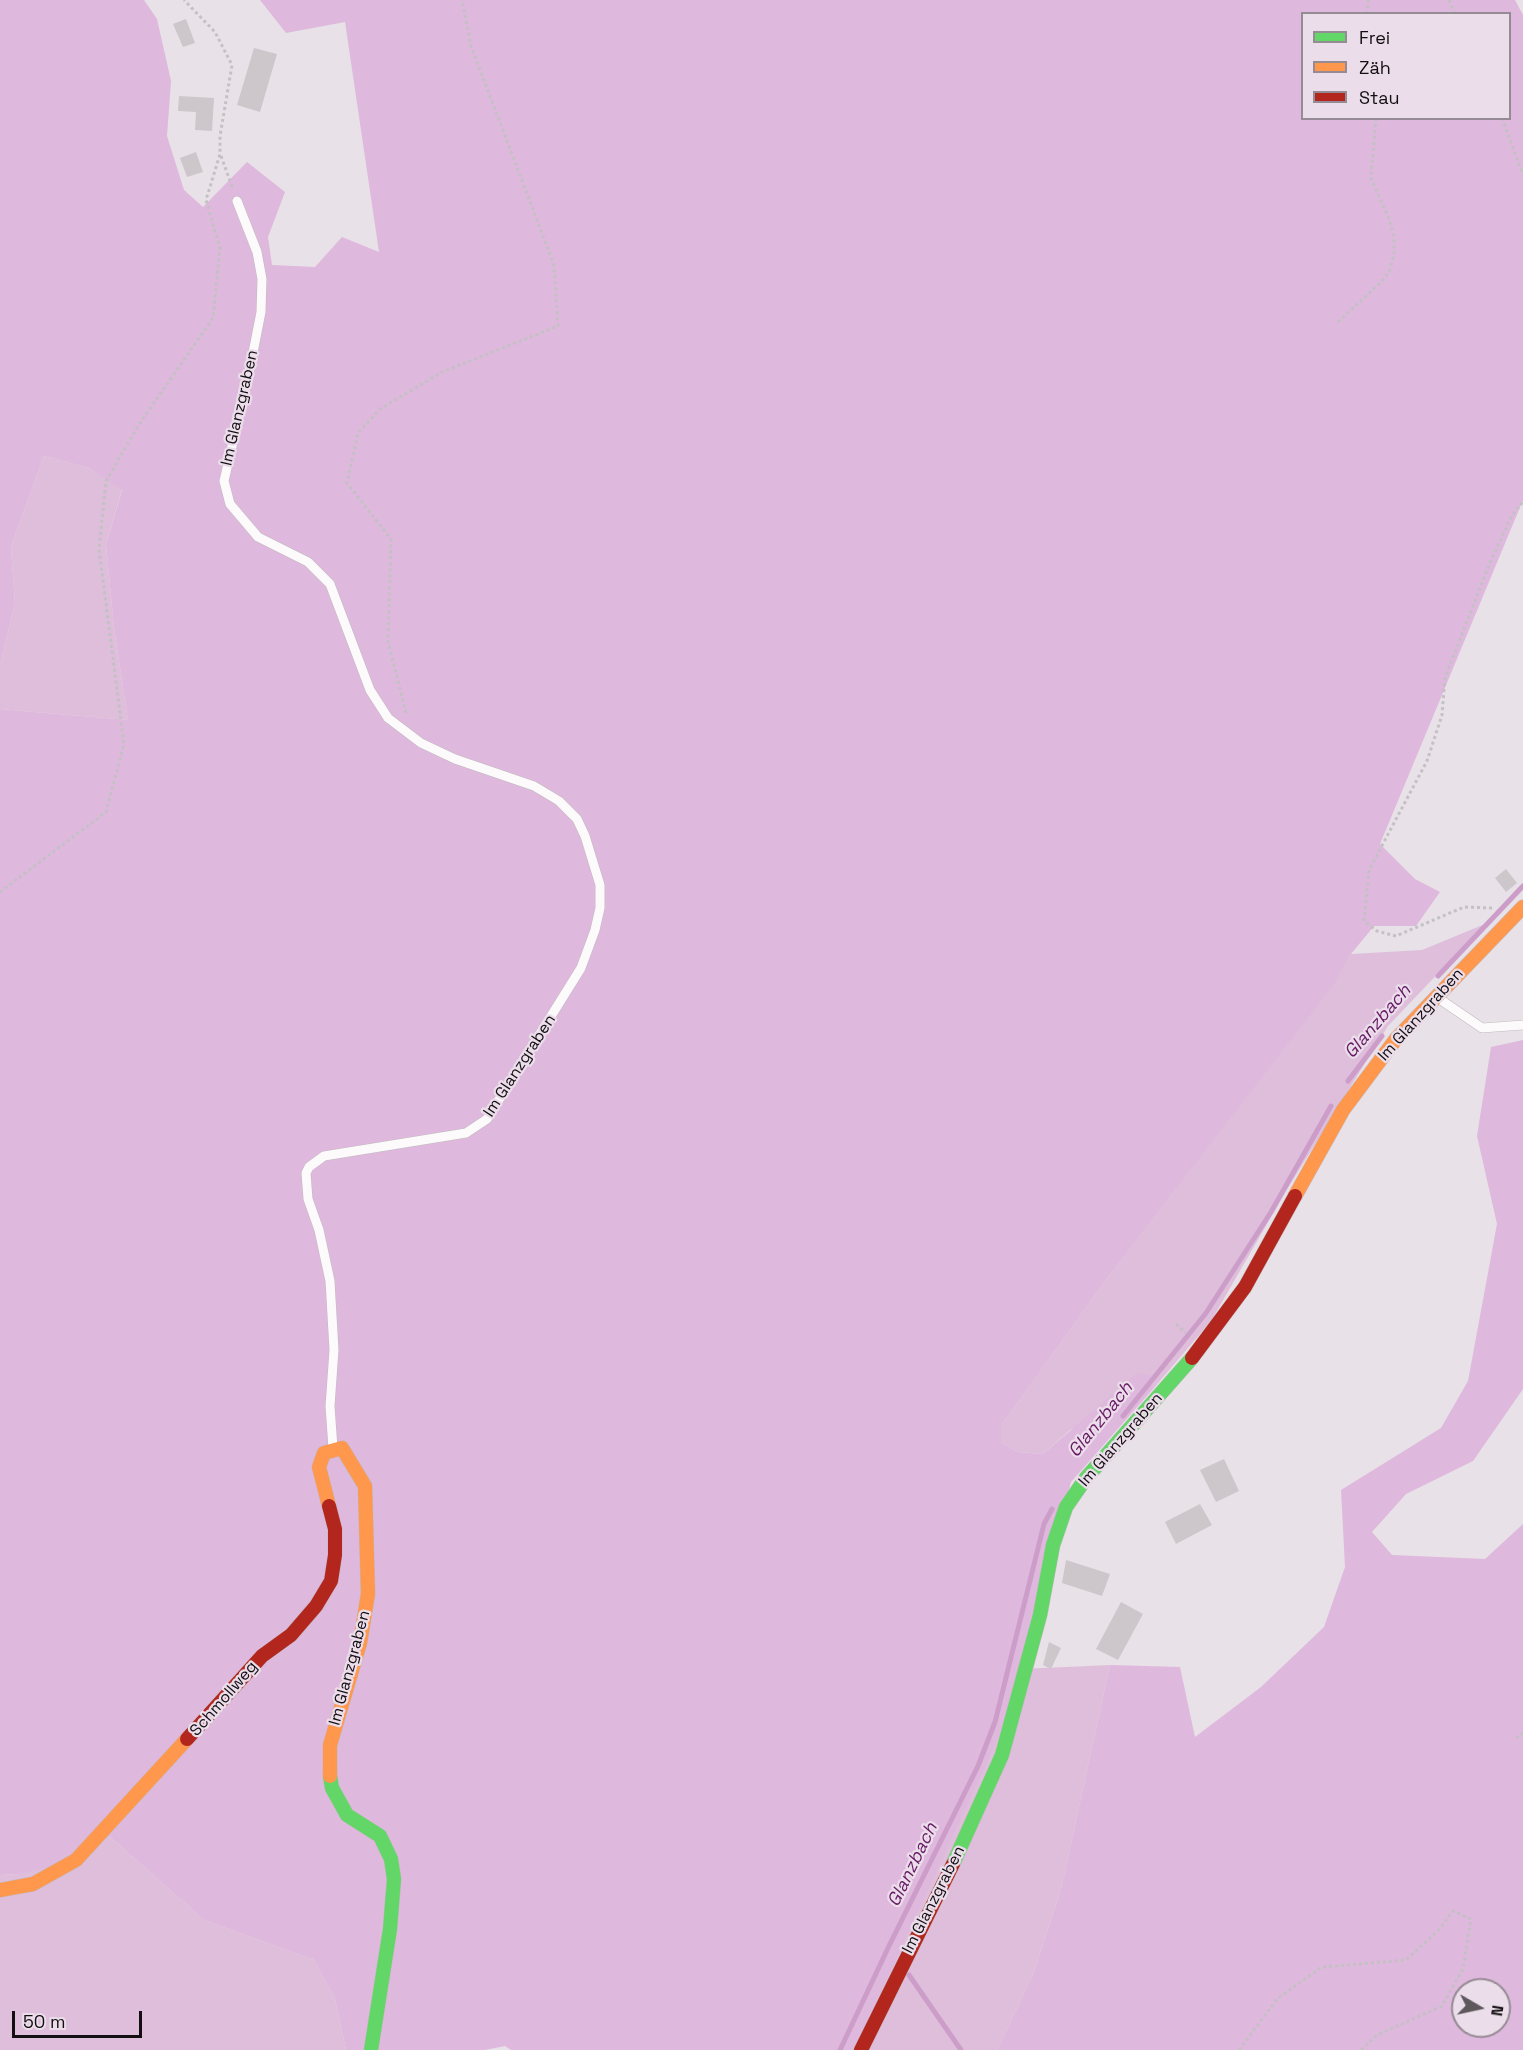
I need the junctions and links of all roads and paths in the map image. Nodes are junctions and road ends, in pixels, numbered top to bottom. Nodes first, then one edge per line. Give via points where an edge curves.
1 (184, 0) edge
2 (462, 0) edge
3 (1376, 120) edge
4 (1503, 120) edge
5 (220, 154) junction
6 (1523, 175) edge
7 (237, 201) joint
8 (1338, 322) dead end
9 (1523, 502) edge
10 (413, 719) dead end
11 (0, 892) edge
12 (1523, 907) edge
13 (1490, 908) dead end
14 (1436, 997) junction
15 (1523, 1024) edge
16 (1176, 1324) dead end
17 (1192, 1339) dead end
18 (333, 1448) junction
19 (1523, 1733) edge
20 (1516, 1738) dead end
21 (0, 1890) edge
22 (371, 2050) edge
23 (861, 2050) edge
24 (1239, 2050) edge
25 (1361, 2050) edge

1 - 5 path via 215,32 232,65
2 - 10 path via 471,46 554,265 558,326 442,372 380,409 358,434 348,483 391,539 388,641 405,712
3 - 8 path via 1371,178 1394,237 1394,255 1389,272 1380,283
4 - 6 path
5 - 7 path
5 - 11 path via 206,200 220,248 213,318 138,426 106,481 99,549 124,744 106,812
7 - 18 lane, Im Glanzgraben via 257,252 262,279 261,312 224,481 230,504 258,537 308,561 330,584 370,690 388,718 422,743 455,759 534,786 559,801 577,819 600,885 600,908 581,969 487,1119 466,1133 324,1156 306,1173 308,1199 330,1281
9 - 13 path via 1512,515 1490,563 1445,677 1442,715 1427,761 1369,870 1364,921 1377,931 1396,936 1464,907
12 - 14 street, Im Glanzgraben
14 - 15 lane via 1482,1028
14 - 23 street, Im Glanzgraben via 1395,1039 1343,1110 1245,1287 1203,1346 1086,1478 1066,1507 1053,1545 1040,1615 1002,1755 982,1804
16 - 17 path
18 - 21 street, Schmollweg via 324,1453 319,1467 334,1520 335,1555 331,1581 316,1606 291,1635 262,1656 76,1860 33,1884
18 - 22 street, Im Glanzgraben via 342,1448 365,1486 368,1594 360,1643 330,1745 329,1772 332,1788 347,1815 380,1836 391,1859 394,1879
19 - 20 path
24 - 25 path via 1278,1998 1322,1967 1406,1960 1439,1930 1453,1911 1471,1919 1463,1969 1442,2006 1377,2035

